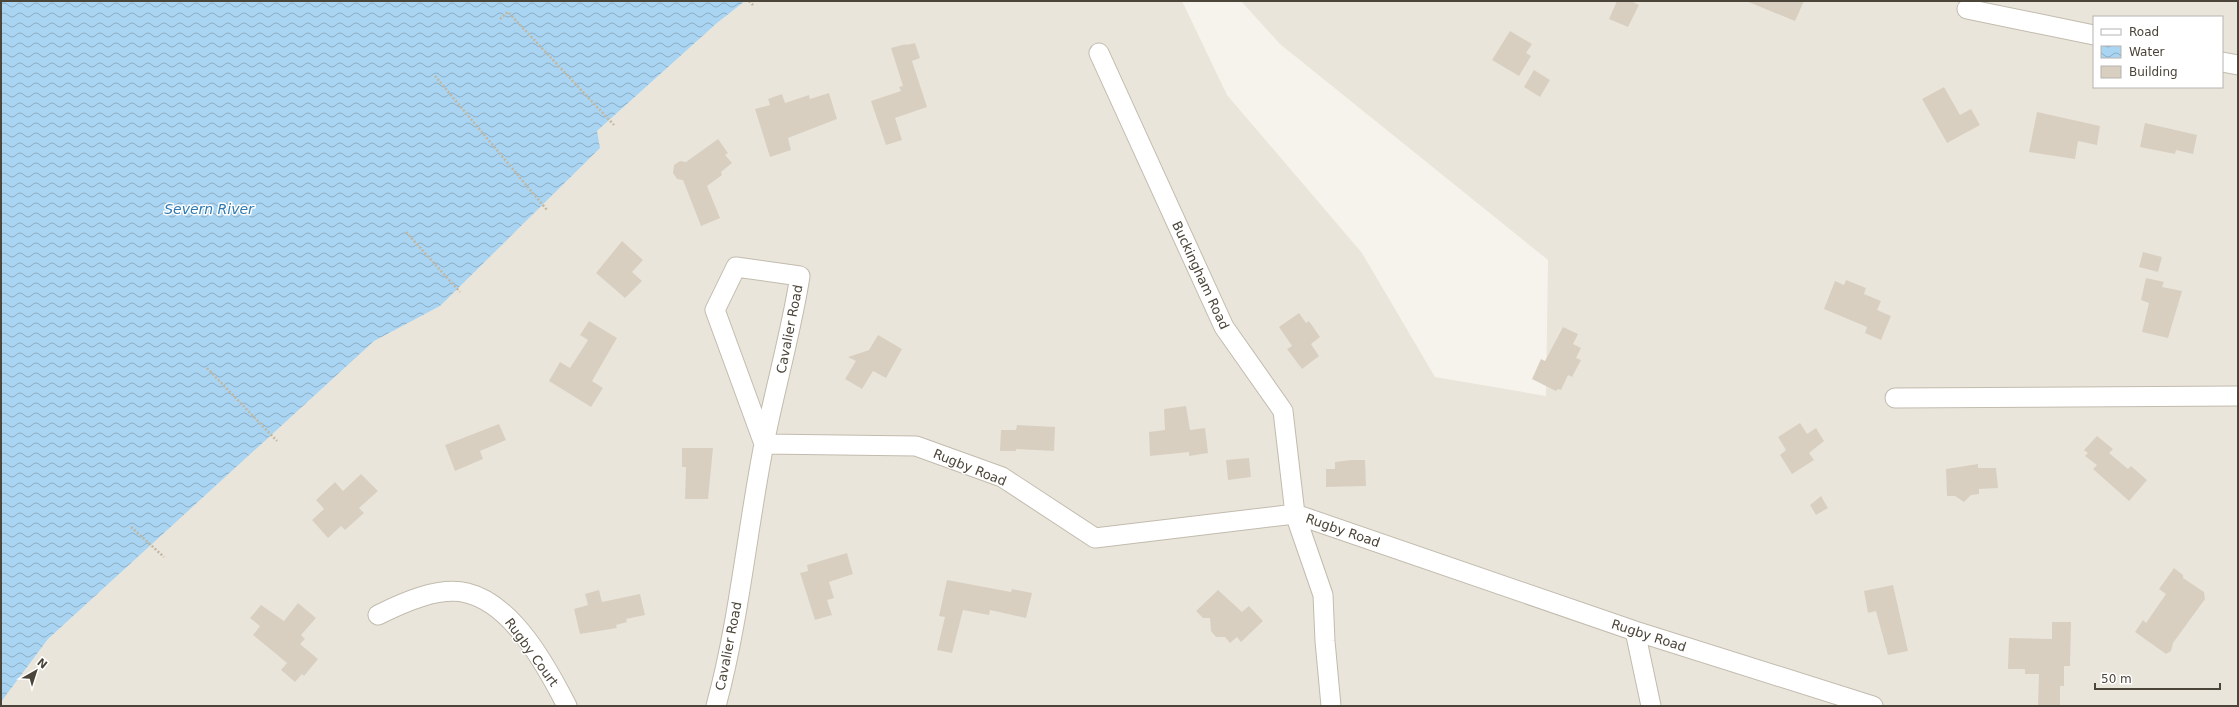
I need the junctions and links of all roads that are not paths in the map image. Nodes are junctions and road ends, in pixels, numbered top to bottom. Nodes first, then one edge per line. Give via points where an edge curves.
1 (1967, 9) dead end
2 (2093, 35) edge
3 (1099, 53) dead end
4 (2223, 62) edge
5 (2238, 65) edge
6 (2238, 396) edge
7 (1895, 398) dead end
8 (764, 444) junction
9 (1295, 514) junction
10 (378, 615) dead end
11 (1635, 631) junction
12 (567, 706) edge
13 (716, 706) edge
14 (1331, 706) edge
15 (1652, 706) edge
16 (1873, 706) edge

1 - 2 street
3 - 9 street, Buckingham Road via 1224,327 1283,411
4 - 5 street
6 - 7 street
8 - 8 street, Cavalier Road via 715,310 736,267 800,276 794,314
8 - 9 street, Rugby Road via 916,446 1002,477 1094,538
8 - 13 street, Cavalier Road
9 - 11 street, Rugby Road
9 - 14 street, Buckingham Road via 1323,595
10 - 12 street, Rugby Court via 403,602 438,592 467,592 491,602 511,621 534,650
11 - 15 street
11 - 16 street, Rugby Road

